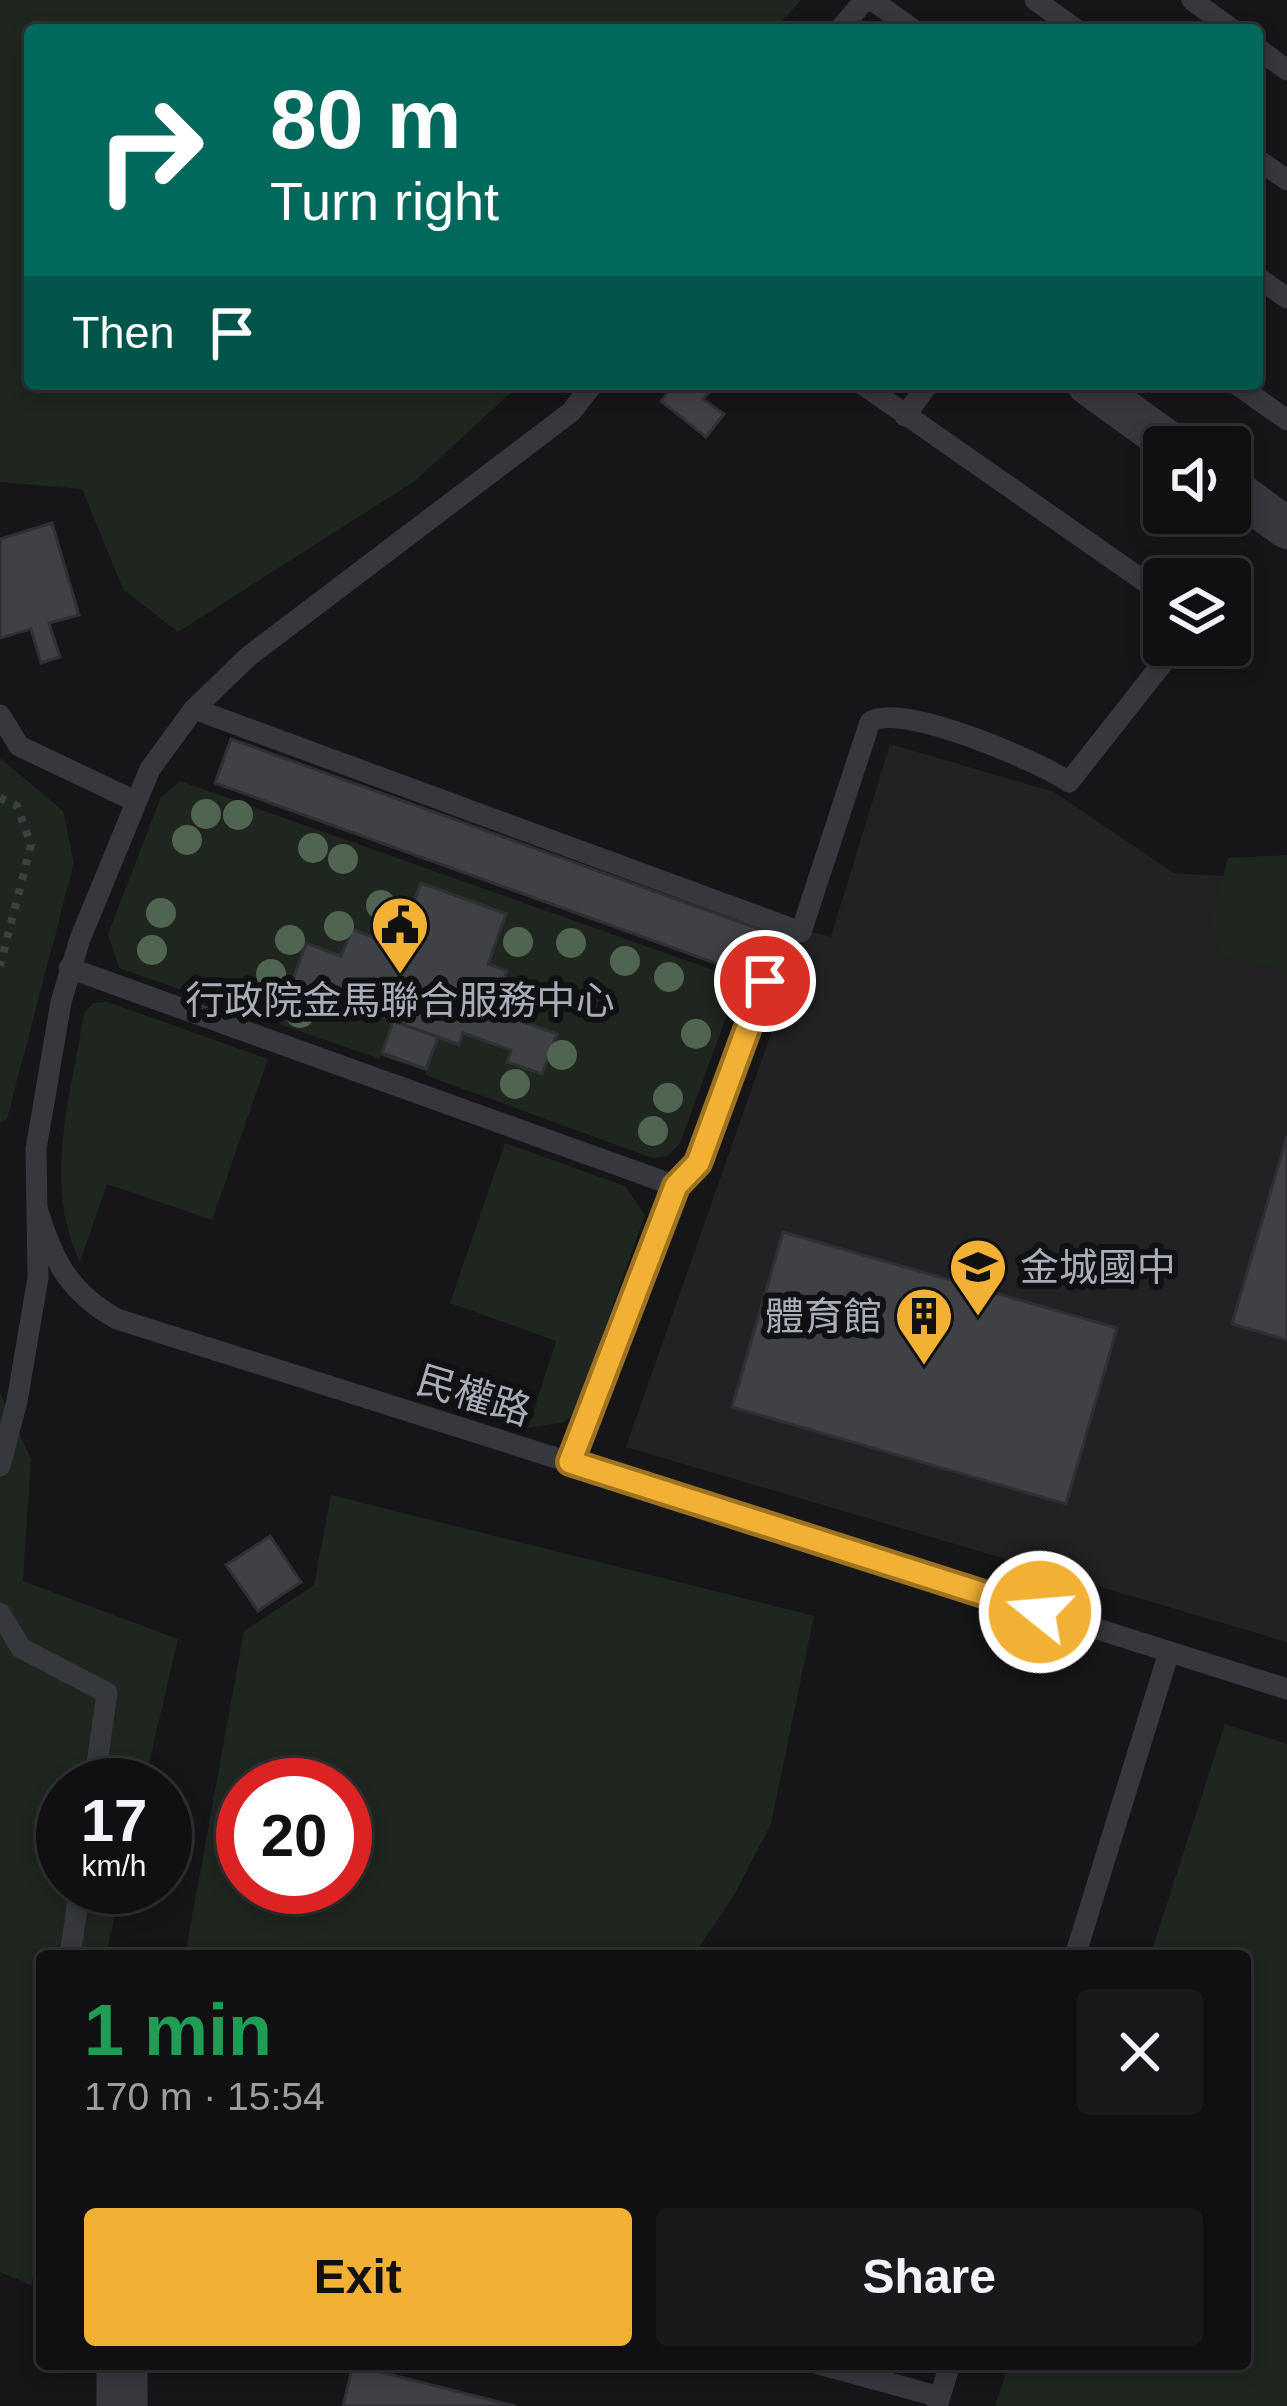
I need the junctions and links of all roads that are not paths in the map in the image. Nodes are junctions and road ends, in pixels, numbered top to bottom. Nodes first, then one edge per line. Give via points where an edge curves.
1 (868, 0) edge
2 (1035, 0) edge
3 (1203, 3) edge
4 (845, 24) edge
5 (905, 24) edge
6 (1069, 24) edge
7 (1226, 24) edge
8 (588, 390) edge
9 (870, 390) edge
10 (924, 390) edge
11 (1096, 390) edge
12 (1244, 390) edge
13 (905, 416) junction
14 (1287, 421) edge
15 (1146, 426) edge
16 (1251, 502) edge
17 (1287, 528) edge
18 (1143, 580) edge
19 (1161, 666) edge
20 (194, 709) junction
21 (0, 715) edge
22 (135, 800) junction
23 (69, 968) junction
24 (765, 981) dead end
25 (676, 1186) junction
26 (38, 1210) junction
27 (570, 1462) junction
28 (0, 1466) edge
29 (0, 1613) edge
30 (1168, 1652) junction
31 (1287, 1689) edge
32 (98, 1758) edge
33 (76, 1914) edge
34 (71, 1950) edge
35 (1077, 1950) edge
36 (122, 2370) edge
37 (838, 2370) edge
38 (948, 2370) edge
39 (938, 2402) edge
40 (122, 2406) edge

1 - 4 lane
1 - 5 lane
2 - 6 lane
3 - 7 lane
8 - 20 lane via 571,412 249,656
9 - 13 lane
10 - 13 lane
11 - 15 street
12 - 14 lane
13 - 18 lane
16 - 17 street
19 - 20 lane via 1070,782 1010,752 894,715 869,722 801,932
20 - 22 lane
21 - 22 lane via 19,746
22 - 23 lane
23 - 25 lane
23 - 26 lane via 36,1149
24 - 25 lane via 698,1163
25 - 27 lane
26 - 27 lane, 民權路 via 73,1288 117,1319
26 - 28 lane via 38,1278
27 - 30 lane, 民權路
29 - 32 lane via 21,1648 107,1693
30 - 31 lane, 民權路
30 - 35 lane
33 - 34 lane
36 - 40 street
37 - 39 lane
38 - 39 lane

